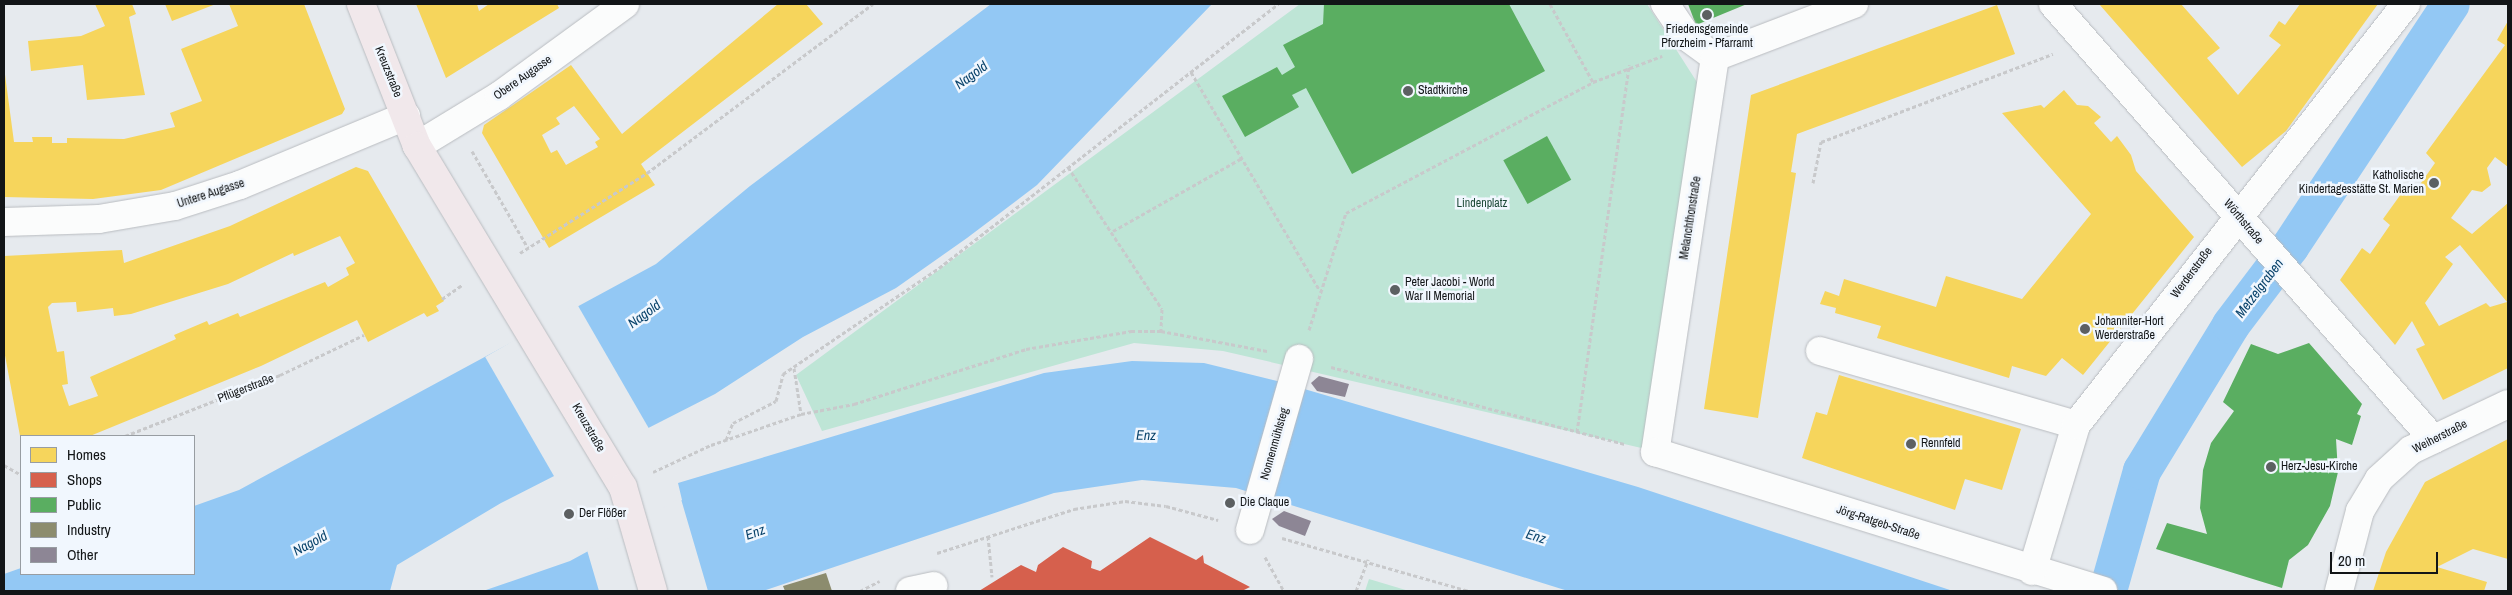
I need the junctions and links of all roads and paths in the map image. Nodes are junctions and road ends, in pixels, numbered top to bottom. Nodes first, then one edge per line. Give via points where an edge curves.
1 (361, 4) edge
2 (625, 4) edge
3 (873, 4) edge
4 (1278, 4) edge
5 (1550, 4) edge
6 (1666, 4) edge
7 (1854, 4) edge
8 (2053, 4) edge
9 (2406, 4) edge
10 (2084, 42) junction
11 (1715, 57) junction
12 (1629, 65) junction
13 (1191, 72) junction
14 (1593, 82) junction
15 (406, 116) junction
16 (455, 122) junction
17 (416, 146) junction
18 (1242, 158) junction
19 (1068, 167) junction
20 (1814, 183) dead end
21 (2237, 214) junction
22 (4, 222) edge
23 (1113, 231) junction
24 (528, 248) junction
25 (496, 271) junction
26 (1321, 292) junction
27 (1161, 331) junction
28 (364, 335) dead end
29 (1820, 351) dead end
30 (1297, 366) junction
31 (794, 368) junction
32 (2508, 404) edge
33 (801, 414) junction
34 (2076, 425) junction
35 (1577, 432) junction
36 (127, 435) edge
37 (2433, 439) junction
38 (726, 440) junction
39 (1655, 452) junction
40 (673, 462) dead end
41 (4, 465) edge
42 (20, 473) edge
43 (1250, 530) junction
44 (988, 536) junction
45 (932, 556) dead end
46 (1368, 559) junction
47 (2044, 575) junction
48 (992, 577) dead end
49 (910, 585) edge
50 (653, 591) edge
51 (860, 591) edge
52 (1284, 591) edge
53 (1356, 591) edge
54 (1469, 591) edge
55 (2103, 591) edge
56 (2339, 591) edge

1 - 15 main road, Kreuzstraße
2 - 16 street, Obere Augasse
3 - 24 path via 647,173
4 - 13 path
5 - 14 path
6 - 11 street via 1686,38
7 - 11 street
8 - 10 street, Wörthstraße
9 - 21 street, Werderstraße
10 - 20 path via 1821,142
10 - 21 street, Wörthstraße
11 - 12 path via 1652,56
11 - 39 street, Melanchthonstraße
12 - 14 path
12 - 35 path
13 - 18 path
13 - 19 path
14 - 26 path via 1346,213
15 - 17 main road, Kreuzstraße
15 - 22 street, Untere Augasse via 240,185 175,206 99,219
16 - 17 street, Obere Augasse
16 - 24 path
17 - 25 main road, Kreuzstraße
18 - 23 path
18 - 26 path
19 - 23 path
19 - 31 path via 939,268
21 - 34 street, Werderstraße
21 - 37 street, Wörthstraße
23 - 27 path via 1162,310
24 - 25 path
25 - 50 main road, Kreuzstraße via 623,487
26 - 30 path
27 - 30 path
27 - 33 path via 1131,332 1026,349 854,404
28 - 36 path, Pflügerstraße via 280,375
29 - 34 street
30 - 35 path
30 - 43 street, Nonnenmühlsteg
31 - 33 path
31 - 38 path via 783,374 776,401 733,423
32 - 37 street, Weiherstraße
33 - 38 path
34 - 47 street, Werderstraße
35 - 39 path
37 - 56 street, Weiherstraße via 2411,450 2379,479 2360,511
38 - 40 path
39 - 47 street, Jörg-Ratgeb-Straße
41 - 42 path
43 - 44 path via 1166,506 1125,502 1074,509
43 - 46 path
43 - 52 path
44 - 45 path
44 - 48 path
46 - 53 path
46 - 54 path
47 - 55 street, Jörg-Ratgeb-Straße
49 - 51 path

